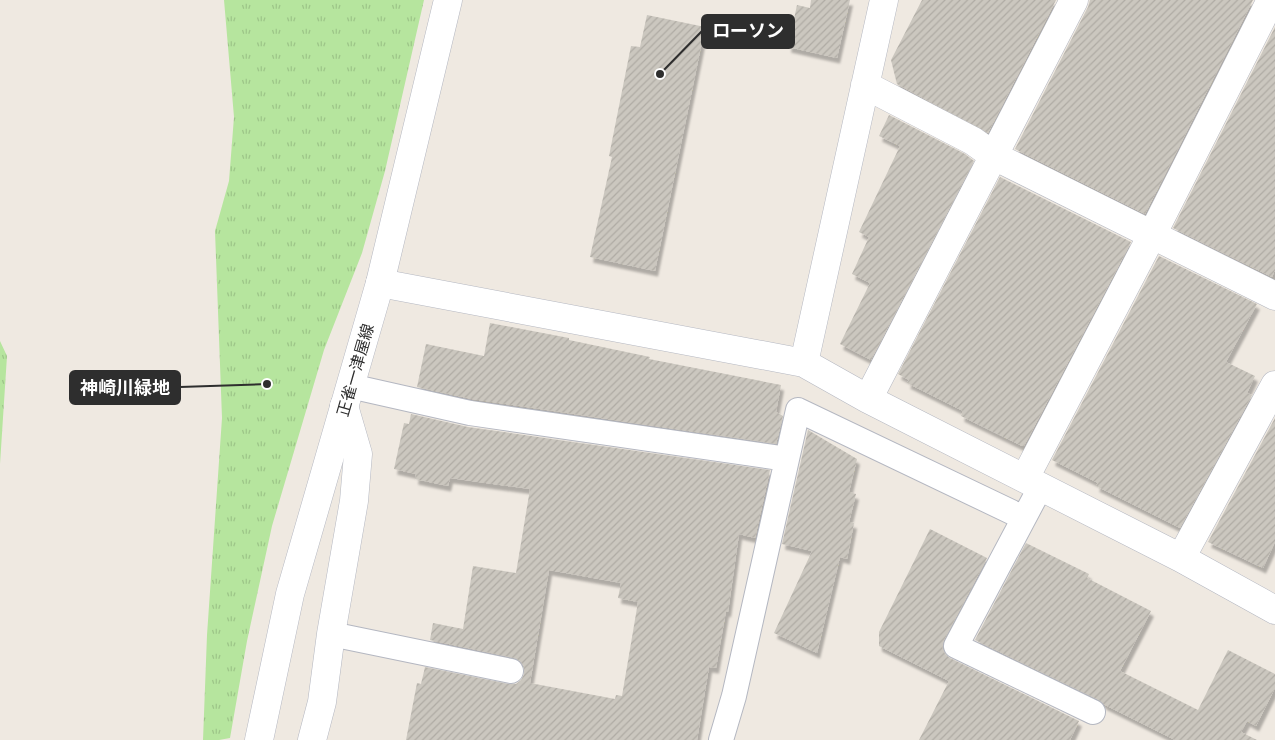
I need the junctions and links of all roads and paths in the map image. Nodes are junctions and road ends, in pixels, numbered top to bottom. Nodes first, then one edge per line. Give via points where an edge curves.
1 (448, 0) edge
2 (884, 0) edge
3 (1074, 0) edge
4 (1271, 0) edge
5 (865, 85) junction
6 (994, 156) junction
7 (1152, 235) junction
8 (380, 283) junction
9 (1275, 296) edge
10 (804, 364) junction
11 (1275, 385) edge
12 (347, 396) junction
13 (868, 399) junction
14 (787, 459) junction
15 (1033, 482) junction
16 (1024, 518) junction
17 (1181, 558) junction
18 (1275, 610) edge
19 (331, 634) junction
20 (511, 671) dead end
21 (1092, 712) dead end
22 (259, 740) edge
23 (312, 740) edge
24 (721, 740) edge

1 - 8 street, 正雀一津屋線
2 - 5 street
3 - 6 street
4 - 7 street
5 - 6 street via 972,141
5 - 10 street
6 - 7 street
6 - 13 street
7 - 9 street
7 - 15 street
8 - 10 street
8 - 12 street, 正雀一津屋線
10 - 13 street
11 - 17 street
12 - 14 lane
12 - 19 street via 358,454 354,501
12 - 22 street, 正雀一津屋線 via 290,594
13 - 15 street
14 - 16 lane via 798,410
14 - 24 lane
15 - 16 lane
15 - 17 street
16 - 21 lane via 956,646
17 - 18 street
19 - 20 lane
19 - 23 street via 322,702

